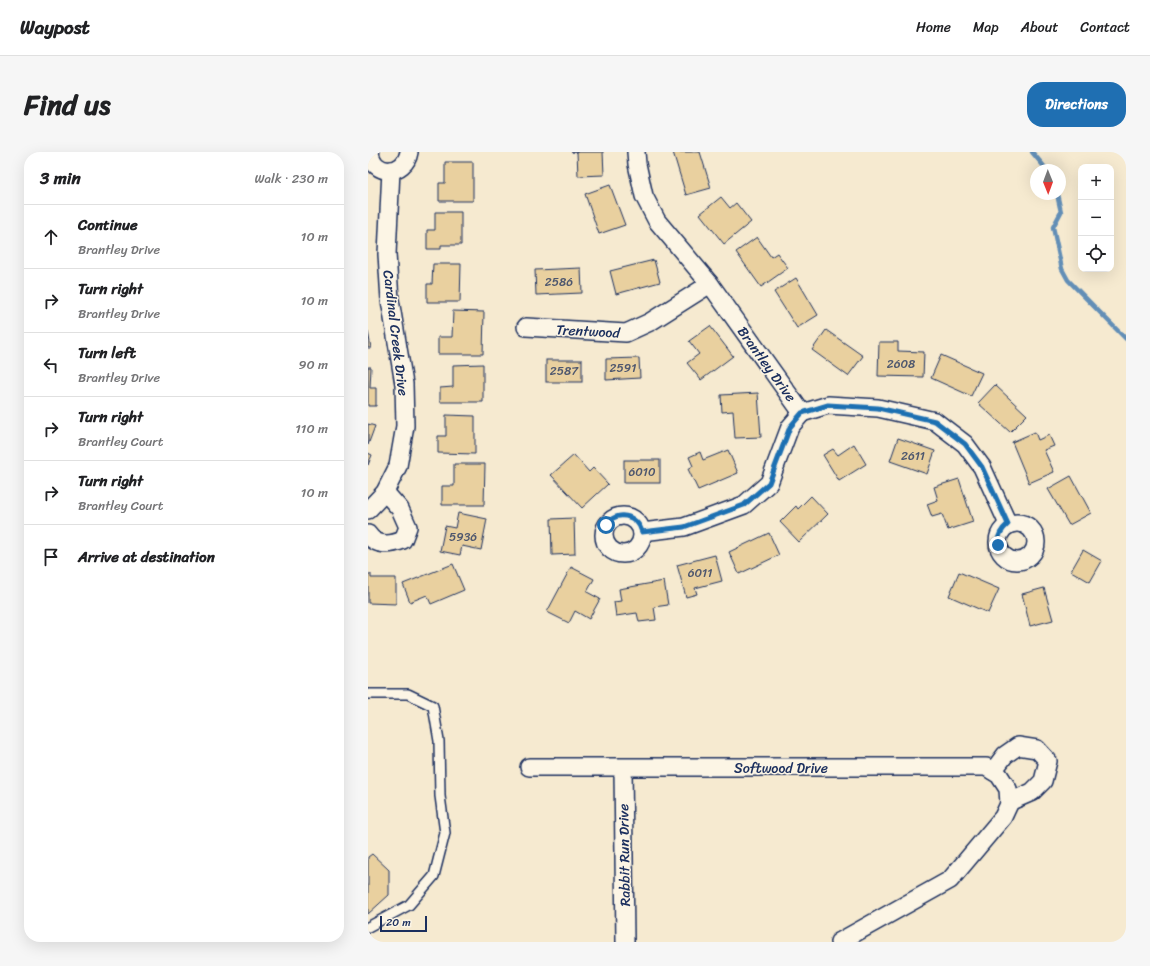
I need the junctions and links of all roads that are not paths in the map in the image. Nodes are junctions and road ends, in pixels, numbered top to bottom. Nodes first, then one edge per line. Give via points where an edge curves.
1 (370, 152) edge
2 (409, 152) edge
3 (636, 152) edge
4 (390, 170) junction
5 (710, 284) junction
6 (526, 327) dead end
7 (802, 413) junction
8 (385, 492) junction
9 (368, 510) edge
10 (1008, 524) dead end
11 (642, 532) dead end
12 (368, 534) edge
13 (368, 694) edge
14 (529, 767) dead end
15 (623, 768) junction
16 (993, 771) junction
17 (1009, 803) junction
18 (368, 927) edge
19 (625, 942) edge
20 (839, 942) edge

1 - 4 street via 377,166
2 - 4 street via 402,166
3 - 5 street, Brantley Drive via 644,196 657,221
4 - 8 street, Cardinal Creek Drive via 387,254 390,300 404,384 405,426 398,466
5 - 6 street, Trentwood via 650,322 626,333
5 - 7 street, Brantley Drive
7 - 10 street via 828,405 878,408 935,421 965,444 982,467
7 - 11 street, Brantley Drive via 790,427 769,483 744,505 684,527
8 - 9 street, Cardinal Creek Drive
8 - 12 street via 400,509 408,527 403,540 383,544 370,538
13 - 18 lane via 408,694 433,706 439,742 440,796 445,833 434,876 409,905
14 - 15 street, Softwood Drive
15 - 16 street, Softwood Drive via 986,767
15 - 19 street, Rabbit Run Drive
16 - 17 street via 999,775 1008,789
16 - 17 street via 1005,755 1018,746 1037,749 1048,761 1043,781 1032,792
17 - 20 street via 1003,817 950,880

